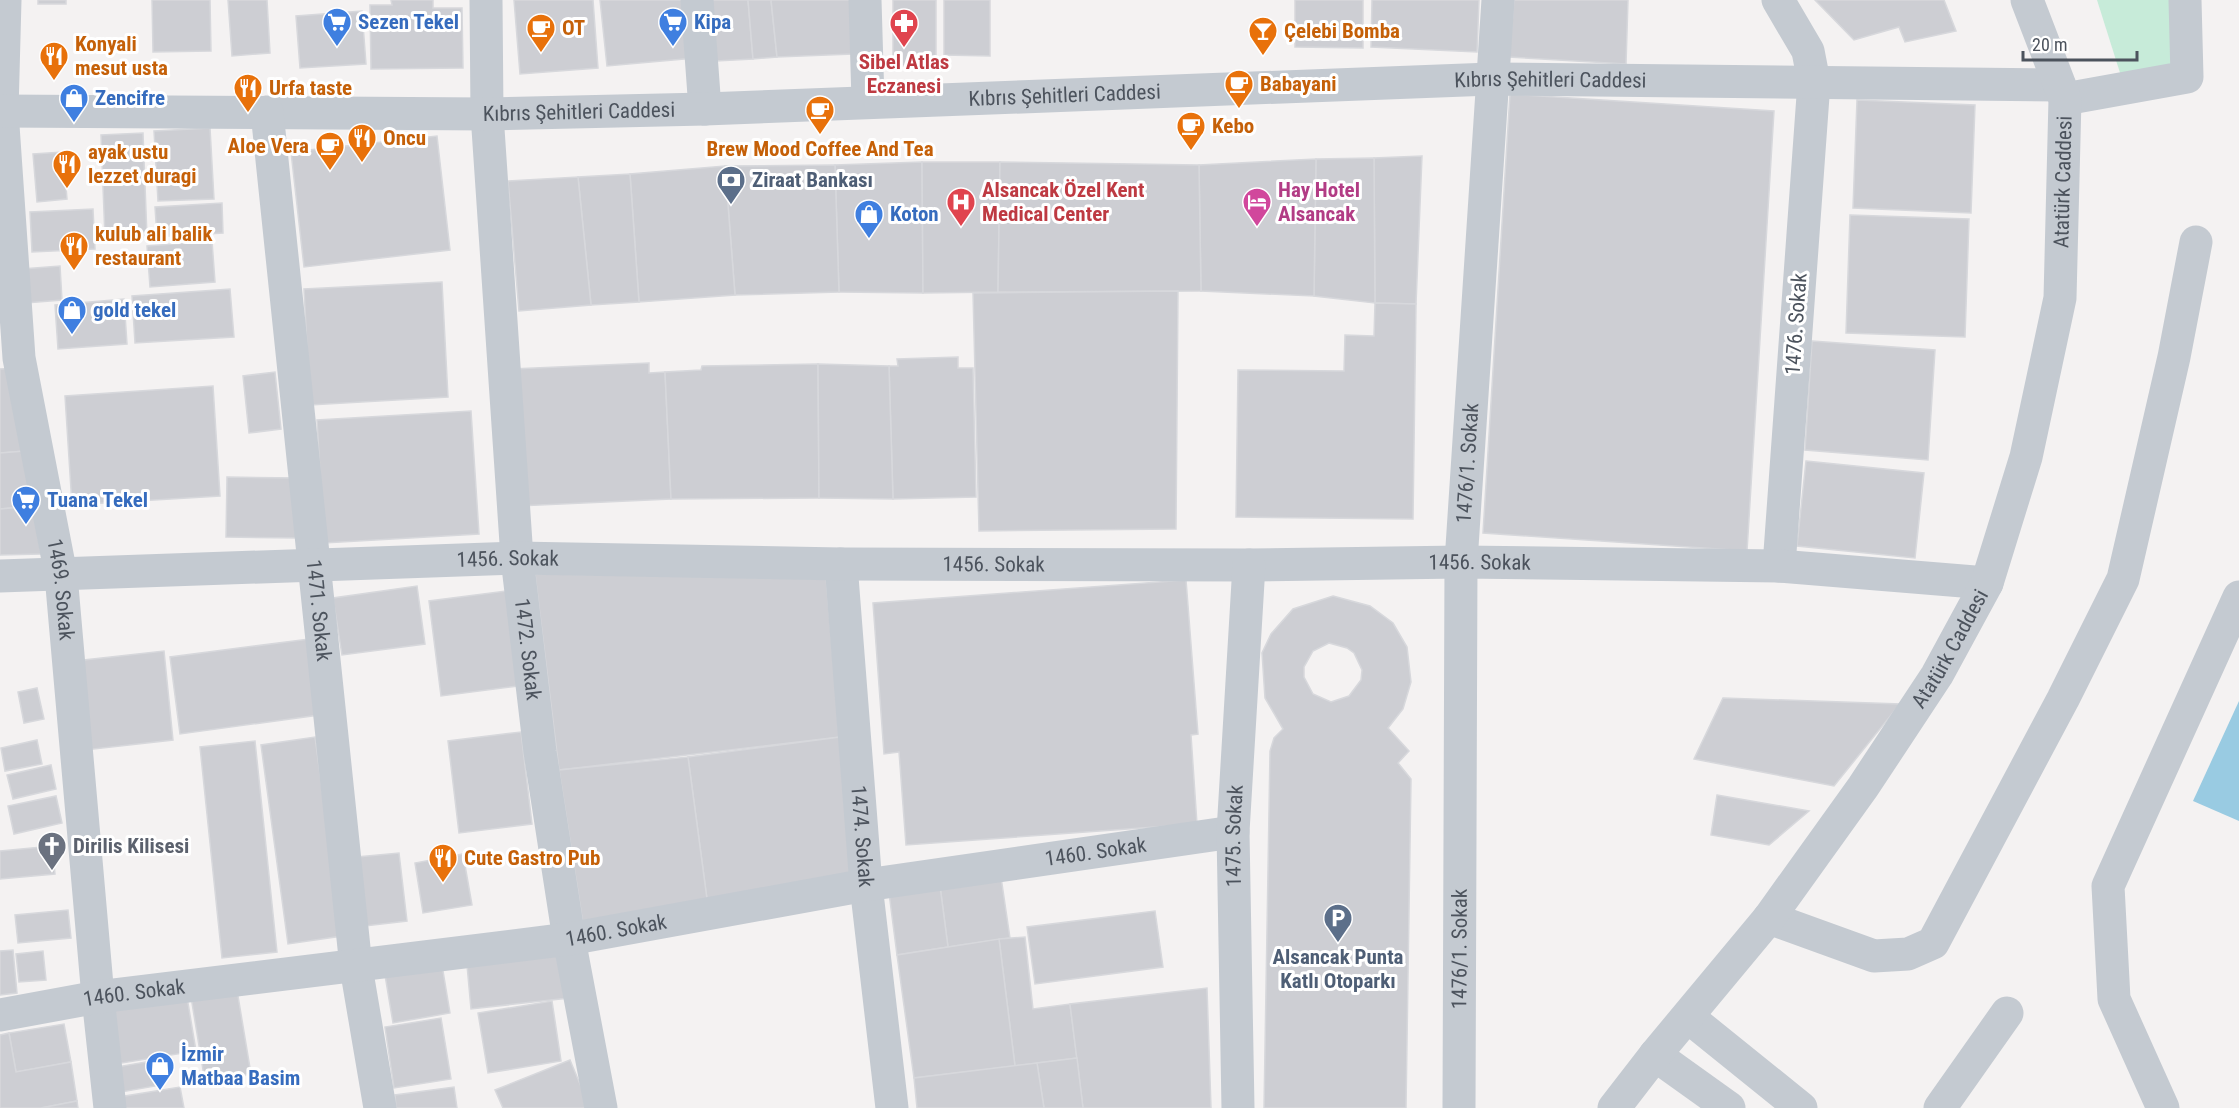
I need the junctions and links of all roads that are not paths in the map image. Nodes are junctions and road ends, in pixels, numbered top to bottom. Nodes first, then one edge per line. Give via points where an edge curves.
1 (5, 0) edge
2 (486, 0) edge
3 (697, 0) edge
4 (865, 0) edge
5 (1498, 0) edge
6 (1778, 0) edge
7 (2027, 0) edge
8 (2185, 0) edge
9 (1491, 79) junction
10 (1814, 82) junction
11 (2062, 92) junction
12 (868, 101) junction
13 (705, 109) junction
14 (1, 111) edge
15 (267, 112) junction
16 (487, 114) junction
17 (2196, 242) dead end
18 (10, 358) edge
19 (517, 558) junction
20 (1461, 562) junction
21 (841, 564) junction
22 (1249, 565) junction
23 (316, 566) junction
24 (1779, 566) junction
25 (61, 575) junction
26 (0, 576) edge
27 (1987, 583) junction
28 (2239, 597) edge
29 (1233, 832) junction
30 (866, 885) junction
31 (1769, 918) junction
32 (570, 939) junction
33 (356, 967) junction
34 (98, 997) junction
35 (2007, 1013) dead end
36 (0, 1015) edge
37 (1688, 1017) junction
38 (1655, 1055) junction
39 (110, 1108) edge
40 (380, 1108) edge
41 (601, 1108) edge
42 (892, 1108) edge
43 (1238, 1108) edge
44 (1459, 1108) edge
45 (1614, 1108) edge
46 (1729, 1108) edge
47 (1801, 1108) edge
48 (1940, 1108) edge
49 (2163, 1108) edge

1 - 14 street, 1469. Sokak
2 - 16 street, 1472. Sokak
3 - 13 street
4 - 12 street
5 - 9 street, 1476/1. Sokak
6 - 10 street, 1476. Sokak via 1808,51
7 - 11 street, Atatürk Caddesi
8 - 11 street, Atatürk Caddesi via 2187,77
9 - 10 street, Kıbrıs Şehitleri Caddesi
9 - 12 street, Kıbrıs Şehitleri Caddesi
9 - 20 street, 1476/1. Sokak
10 - 11 street, Kıbrıs Şehitleri Caddesi
10 - 24 street, 1476. Sokak
11 - 27 street, Atatürk Caddesi via 2060,298 2026,457
12 - 13 street, Kıbrıs Şehitleri Caddesi
13 - 16 street, Kıbrıs Şehitleri Caddesi
14 - 15 street, Kıbrıs Şehitleri Caddesi
14 - 18 street, 1469. Sokak
15 - 16 street, Kıbrıs Şehitleri Caddesi
15 - 23 street, 1471. Sokak
16 - 19 street, 1472. Sokak
17 - 31 street via 2123,579 1933,943 1908,954 1874,956
18 - 25 street, 1469. Sokak
19 - 21 street, 1456. Sokak
19 - 23 street, 1456. Sokak
19 - 32 street, 1472. Sokak via 540,752
20 - 22 street, 1456. Sokak
20 - 24 street, 1456. Sokak
20 - 44 street, 1476/1. Sokak
21 - 22 street, 1456. Sokak
21 - 30 street, 1474. Sokak
22 - 29 street, 1475. Sokak
23 - 25 street, 1456. Sokak
23 - 33 street, 1471. Sokak
24 - 27 street, 1456. Sokak
25 - 26 street, 1456. Sokak
25 - 34 street, 1469. Sokak
27 - 31 street, Atatürk Caddesi via 1937,675
28 - 49 street via 2108,886 2114,999
29 - 30 street, 1460. Sokak
29 - 43 street, 1475. Sokak
30 - 32 street, 1460. Sokak
30 - 42 street, 1474. Sokak
31 - 37 street, Atatürk Caddesi
32 - 33 street, 1460. Sokak
32 - 41 street, 1472. Sokak
33 - 34 street, 1460. Sokak
33 - 40 street, 1471. Sokak
34 - 36 street, 1460. Sokak
34 - 39 street, 1469. Sokak
35 - 48 street
37 - 38 street, Atatürk Caddesi
37 - 47 street
38 - 45 street, Atatürk Caddesi
38 - 46 street

